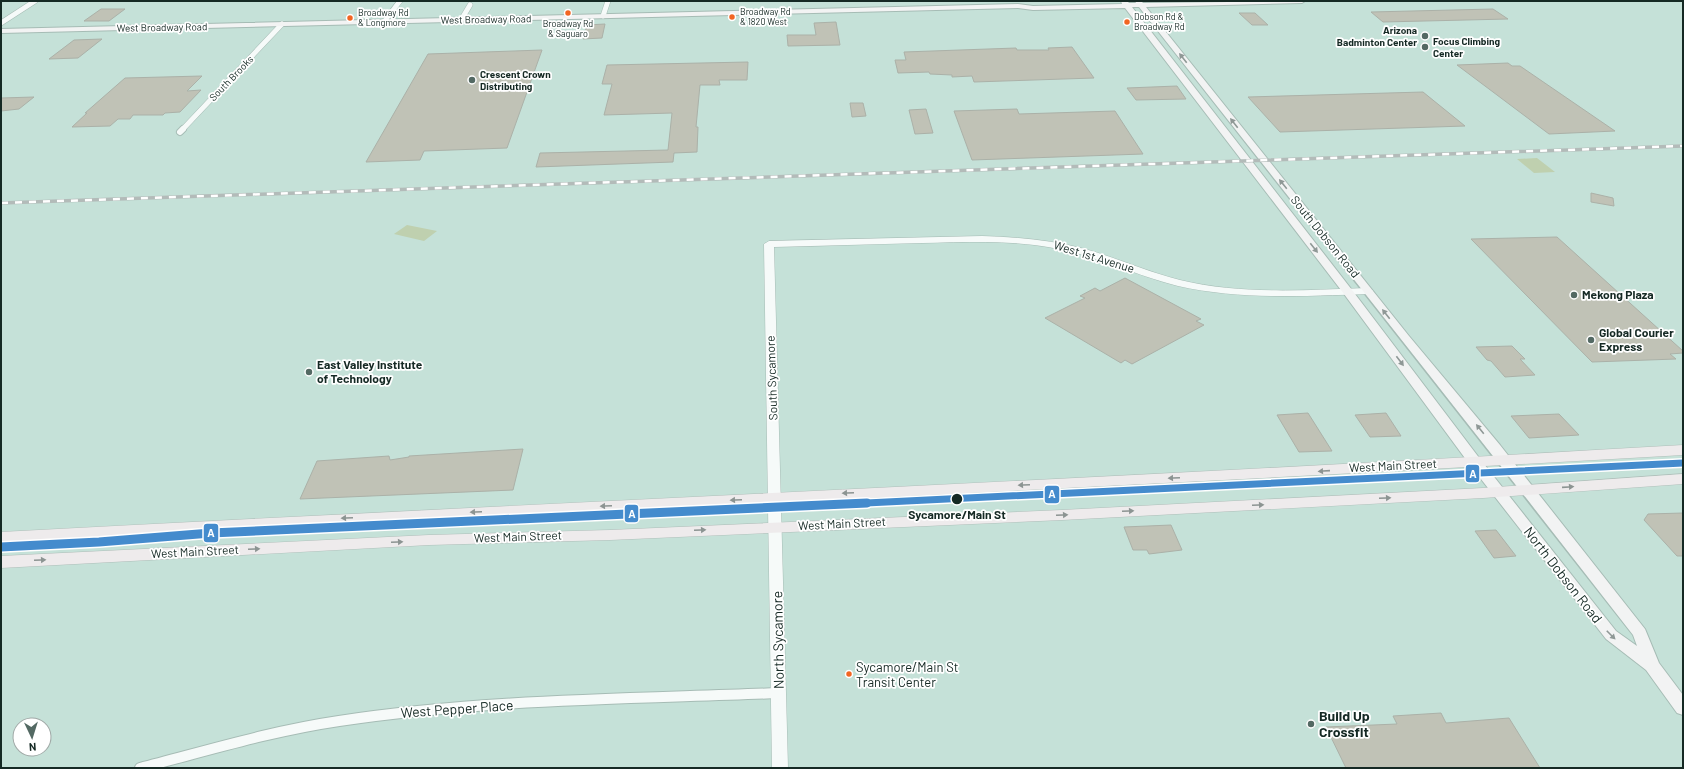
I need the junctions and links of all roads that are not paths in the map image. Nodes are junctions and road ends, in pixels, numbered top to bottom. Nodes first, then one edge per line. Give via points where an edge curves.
1 (35, 1) edge
2 (400, 1) edge
3 (608, 1) edge
4 (1112, 1) edge
5 (1302, 1) edge
6 (1139, 3) edge
7 (1125, 4) edge
8 (470, 5) dead end
9 (1018, 6) junction
10 (603, 16) junction
11 (461, 20) junction
12 (384, 22) junction
13 (1, 23) edge
14 (282, 24) junction
15 (1, 31) edge
16 (180, 132) dead end
17 (1295, 224) junction
18 (1329, 242) junction
19 (769, 244) joint
20 (1368, 291) junction
21 (1348, 292) junction
22 (1683, 450) edge
23 (1505, 460) junction
24 (1475, 462) junction
25 (1515, 472) joint
26 (1484, 473) joint
27 (1683, 479) edge
28 (1529, 490) junction
29 (1499, 492) junction
30 (775, 505) junction
31 (776, 527) junction
32 (1, 537) edge
33 (1, 562) edge
34 (1652, 666) junction
35 (779, 693) junction
36 (1683, 708) edge
37 (140, 768) edge
38 (780, 768) edge

1 - 13 street
2 - 12 street
3 - 10 street
4 - 9 main road, West Broadway Road via 1030,3
5 - 6 main road, West Broadway Road
6 - 7 main road, West Broadway Road
18 -> 6 main road, South Dobson Road
7 - 9 main road, West Broadway Road via 1032,8
7 - 17 main road, South Dobson Road
8 - 11 street
9 - 10 main road, West Broadway Road
10 - 11 main road, West Broadway Road
11 - 12 main road, West Broadway Road
12 - 14 main road, West Broadway Road
14 - 15 main road, West Broadway Road
14 - 16 street, South Brooks
17 - 18 main road via 1309,229 1318,238
17 -> 21 main road, South Dobson Road
18 - 20 main road, South Dobson Road
19 - 21 street, West 1st Avenue via 1009,239 1065,247 1178,283 1202,287 1267,294
19 - 30 street, South Sycamore
20 - 21 street, West 1st Avenue
23 -> 20 main road, South Dobson Road
21 -> 24 main road, South Dobson Road
22 - 23 main road, West Main Street
23 - 24 main road, West Main Street
23 - 25 main road, South Dobson Road
24 - 26 main road, South Dobson Road
24 -> 30 main road, West Main Street via 1077,482
25 - 28 main road, North Dobson Road
26 - 29 main road, North Dobson Road
28 -> 27 main road, West Main Street
28 - 29 main road, West Main Street
28 - 34 main road, North Dobson Road via 1640,633
31 -> 29 main road, West Main Street
29 -> 34 main road, North Dobson Road via 1611,635
30 - 31 street, North Sycamore
30 -> 32 main road, West Main Street
33 -> 31 main road, West Main Street via 429,540
31 - 35 street, North Sycamore
34 - 36 main road, North Dobson Road
35 - 37 street, West Pepper Place via 495,705 414,711 337,721 260,737
35 - 38 street, North Sycamore

